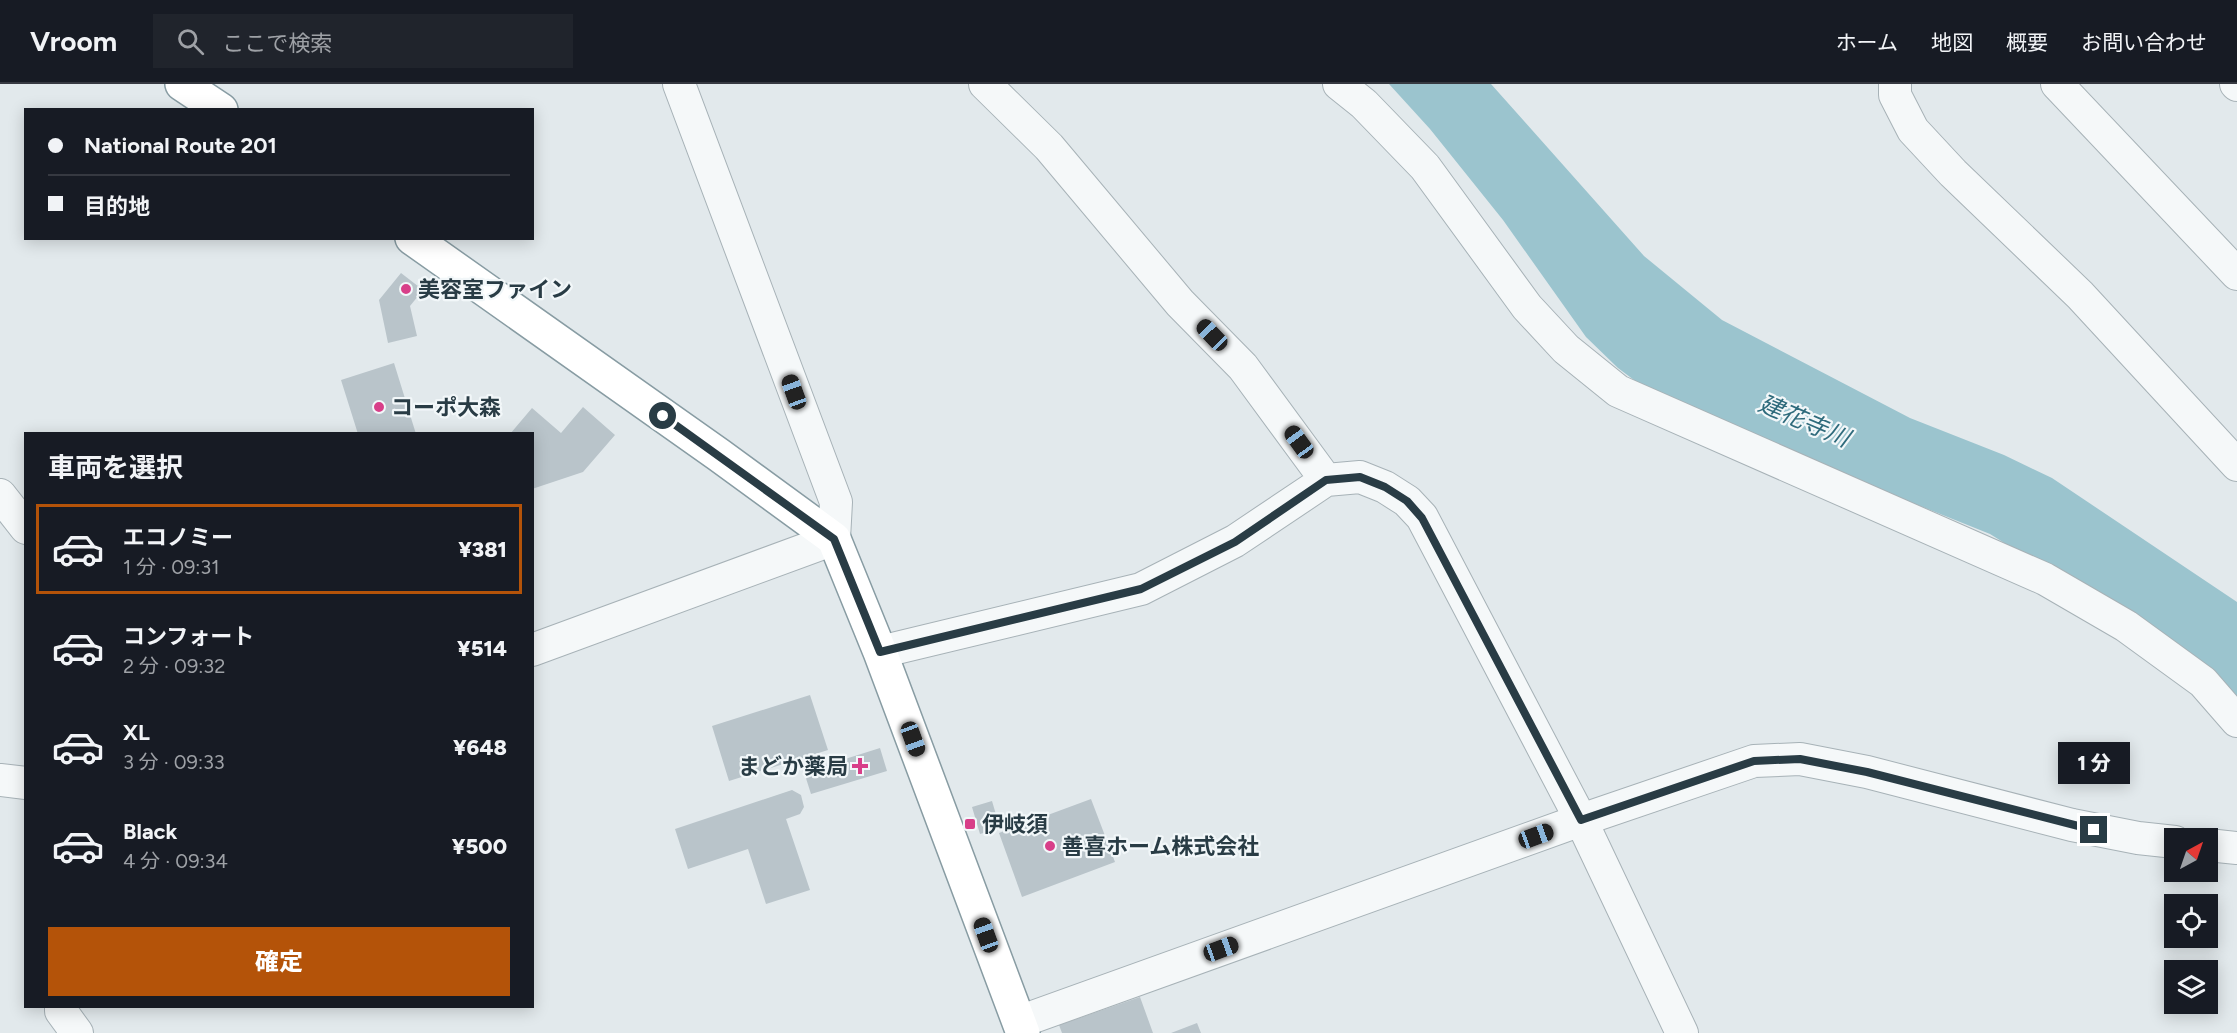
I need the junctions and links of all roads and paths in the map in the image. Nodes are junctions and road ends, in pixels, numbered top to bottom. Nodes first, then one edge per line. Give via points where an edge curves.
1 (182, 84) edge
2 (679, 84) edge
3 (985, 84) edge
4 (1339, 84) edge
5 (1895, 84) edge
6 (2057, 84) edge
7 (218, 108) edge
8 (415, 240) edge
9 (2237, 274) edge
10 (2237, 465) edge
11 (1326, 480) junction
12 (0, 495) edge
13 (24, 525) edge
14 (834, 539) junction
15 (534, 649) edge
16 (880, 652) junction
17 (2237, 721) edge
18 (0, 780) edge
19 (24, 783) edge
20 (1581, 820) junction
21 (2164, 841) edge
22 (2218, 846) edge
23 (2237, 848) edge
24 (61, 1008) edge
25 (1021, 1028) edge
26 (77, 1033) edge
27 (1682, 1033) edge

1 - 7 highway
2 - 14 street via 836,502
3 - 11 street via 1049,147 1180,303 1243,367
4 - 17 street via 1425,167 1542,324 1566,350 1618,391 2045,579 2126,626 2203,682
5 - 10 street via 1895,95 1913,130 2080,295
6 - 9 street
8 - 14 highway
11 - 16 street via 1235,542 1141,589
11 - 20 street via 1360,477 1407,501 1422,518
12 - 13 street
14 - 15 street
14 - 16 highway
16 - 25 highway
18 - 19 street
20 - 21 street via 1754,761 1800,759 1901,780 2072,825
20 - 25 street
20 - 27 street
22 - 23 street
24 - 26 street

